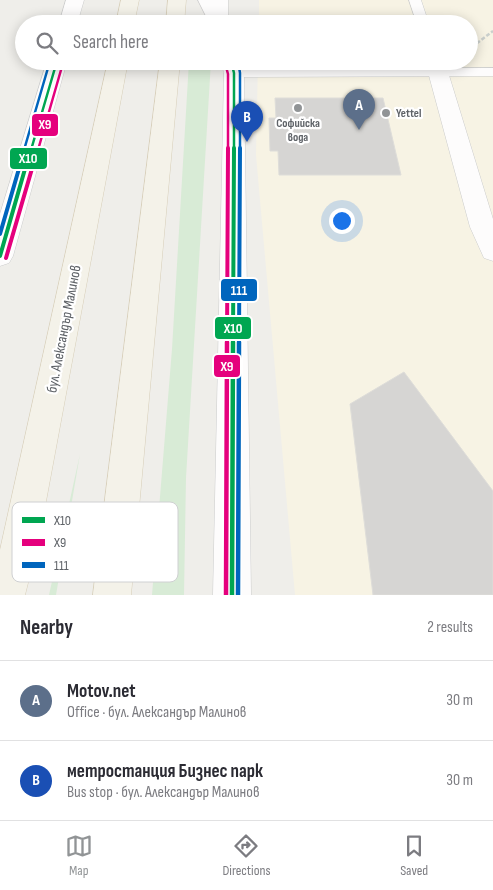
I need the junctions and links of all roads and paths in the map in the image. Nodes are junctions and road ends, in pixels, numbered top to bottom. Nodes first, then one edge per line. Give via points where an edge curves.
1 (75, 0) edge
2 (130, 0) edge
3 (177, 0) edge
4 (206, 0) edge
5 (222, 0) edge
6 (415, 0) edge
7 (71, 15) edge
8 (127, 15) edge
9 (175, 15) edge
10 (215, 15) edge
11 (221, 15) edge
12 (420, 15) edge
13 (493, 31) edge
14 (478, 42) edge
15 (54, 70) edge
16 (116, 70) edge
17 (169, 70) edge
18 (232, 70) edge
19 (438, 70) edge
20 (474, 70) edge
21 (493, 72) edge
22 (493, 251) edge
23 (0, 256) edge
24 (29, 502) edge
25 (122, 502) edge
26 (12, 573) edge
27 (113, 582) edge
28 (6, 595) edge
29 (112, 595) edge
30 (232, 595) edge

1 - 7 street
2 - 8 main road
3 - 9 main road
4 - 10 street
5 - 11 lane
6 - 12 lane
13 - 14 path
15 - 23 street
16 - 24 main road, бул. Александър Малинов
17 - 25 main road
18 - 30 street
19 - 22 street via 483,227
20 - 21 lane
26 - 28 main road, бул. Александър Малинов
27 - 29 main road

